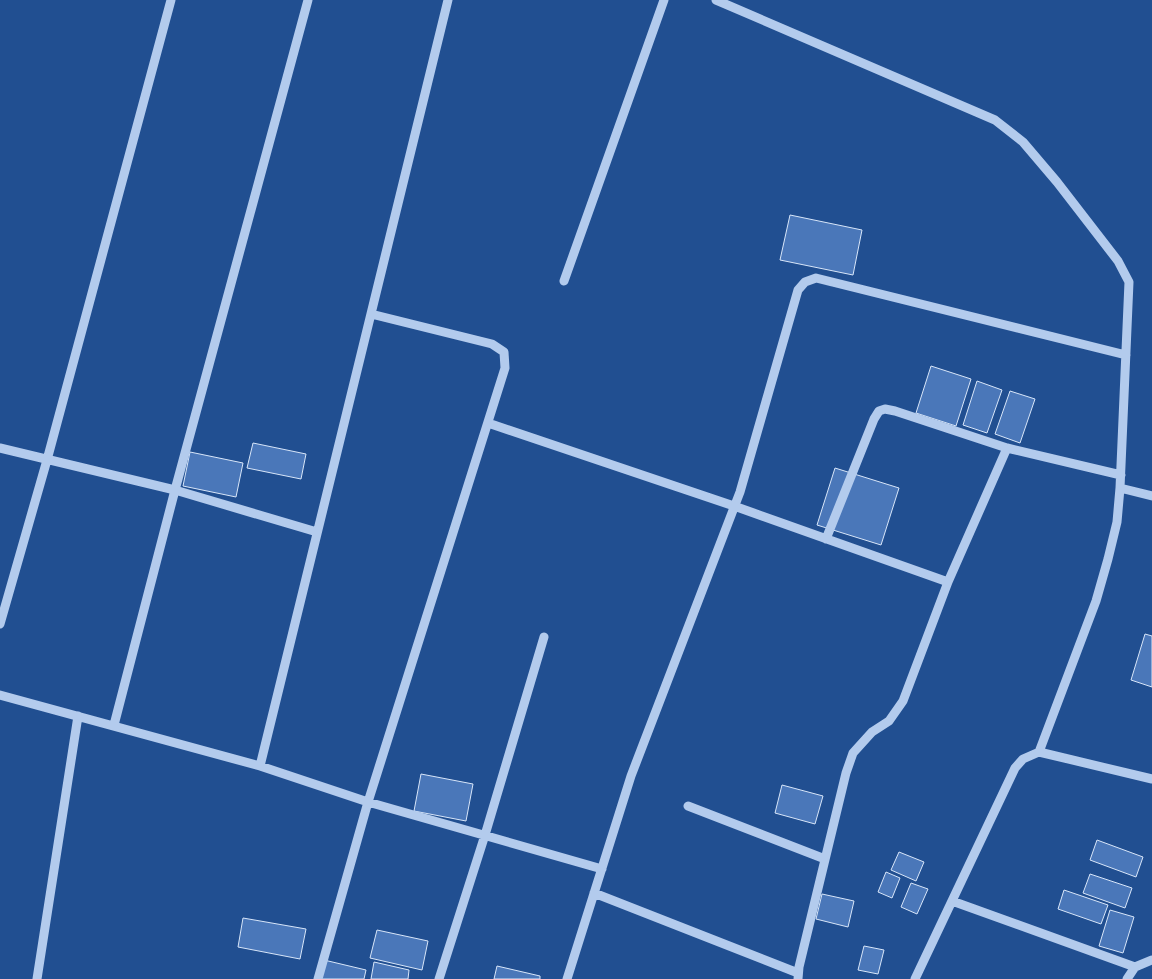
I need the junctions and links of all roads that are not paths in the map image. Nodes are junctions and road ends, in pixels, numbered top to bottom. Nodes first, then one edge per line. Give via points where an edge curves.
1 (171, 0) edge
2 (308, 0) edge
3 (448, 0) edge
4 (664, 0) edge
5 (716, 0) edge
6 (564, 281) dead end
7 (371, 314) junction
8 (1126, 355) junction
9 (488, 423) junction
10 (0, 448) edge
11 (1007, 448) junction
12 (47, 460) junction
13 (1121, 475) junction
14 (1120, 488) junction
15 (175, 490) junction
16 (1152, 496) edge
17 (734, 506) junction
18 (318, 532) junction
19 (826, 538) junction
20 (948, 582) junction
21 (0, 624) edge
22 (544, 638) dead end
23 (0, 695) edge
24 (78, 716) junction
25 (114, 725) junction
26 (1039, 752) junction
27 (260, 766) junction
28 (1152, 779) edge
29 (368, 802) junction
30 (688, 806) dead end
31 (485, 835) junction
32 (825, 859) junction
33 (602, 868) junction
34 (594, 893) junction
35 (952, 901) junction
36 (1152, 960) edge
37 (1134, 967) junction
38 (798, 976) edge
39 (37, 979) edge
40 (318, 979) edge
41 (439, 979) edge
42 (567, 979) edge
43 (915, 979) edge
44 (1127, 979) edge

1 - 12 street
2 - 15 street
3 - 7 street
4 - 6 street
5 - 8 street via 995,120 1023,142 1118,261 1129,282
7 - 9 street via 492,344 504,352 505,368
7 - 18 street
8 - 13 street
8 - 17 street via 811,279 798,290
9 - 17 street
9 - 29 street
10 - 12 street
11 - 13 street
11 - 19 street via 895,411 879,411
11 - 20 street
12 - 15 street
12 - 21 street
13 - 14 street
14 - 16 street
14 - 26 street via 1117,522 1096,601
15 - 18 street
15 - 25 street
17 - 19 street
17 - 33 street via 631,776
18 - 27 street
19 - 20 street
20 - 32 street via 903,701 889,721 872,732 853,752
22 - 31 street
23 - 24 street
24 - 25 street
24 - 39 street
25 - 27 street
26 - 28 street
26 - 35 street via 1023,759 1015,768
27 - 29 street
29 - 31 street
29 - 40 street
30 - 32 street
31 - 33 street
31 - 41 street
32 - 38 street
33 - 34 street
34 - 38 street
34 - 42 street
35 - 37 street
35 - 43 street
36 - 37 street
37 - 44 street

